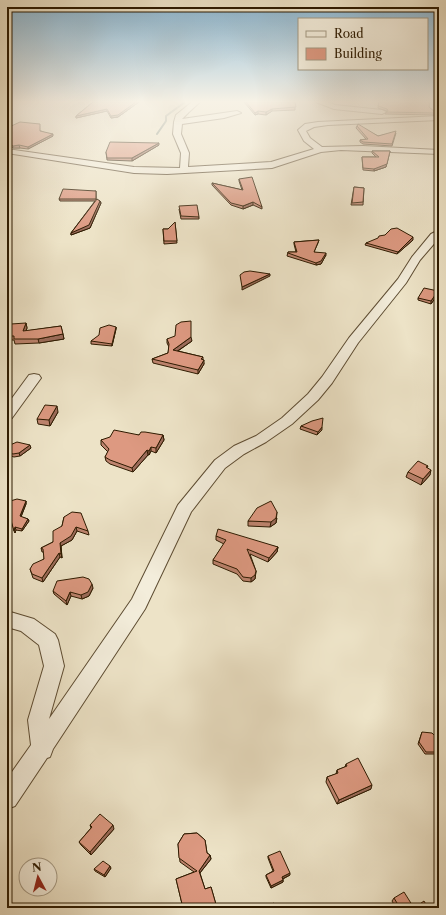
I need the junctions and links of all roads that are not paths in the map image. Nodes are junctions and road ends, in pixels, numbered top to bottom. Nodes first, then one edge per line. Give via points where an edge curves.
1 (182, 145) edge
2 (314, 145) edge
3 (320, 150) junction
4 (7, 151) edge
5 (439, 152) edge
6 (184, 170) junction
7 (439, 233) edge
8 (34, 378) dead end
9 (7, 415) edge
10 (7, 619) edge
11 (42, 749) junction
12 (7, 798) edge

1 - 6 street via 185,153
2 - 3 street
3 - 5 street via 363,148
3 - 6 street via 272,165
4 - 6 street via 134,170
7 - 11 street via 421,253 313,397 287,421 220,464 184,509 139,604
8 - 9 street
10 - 11 street via 28,625 48,640 54,666 38,720
11 - 12 street

